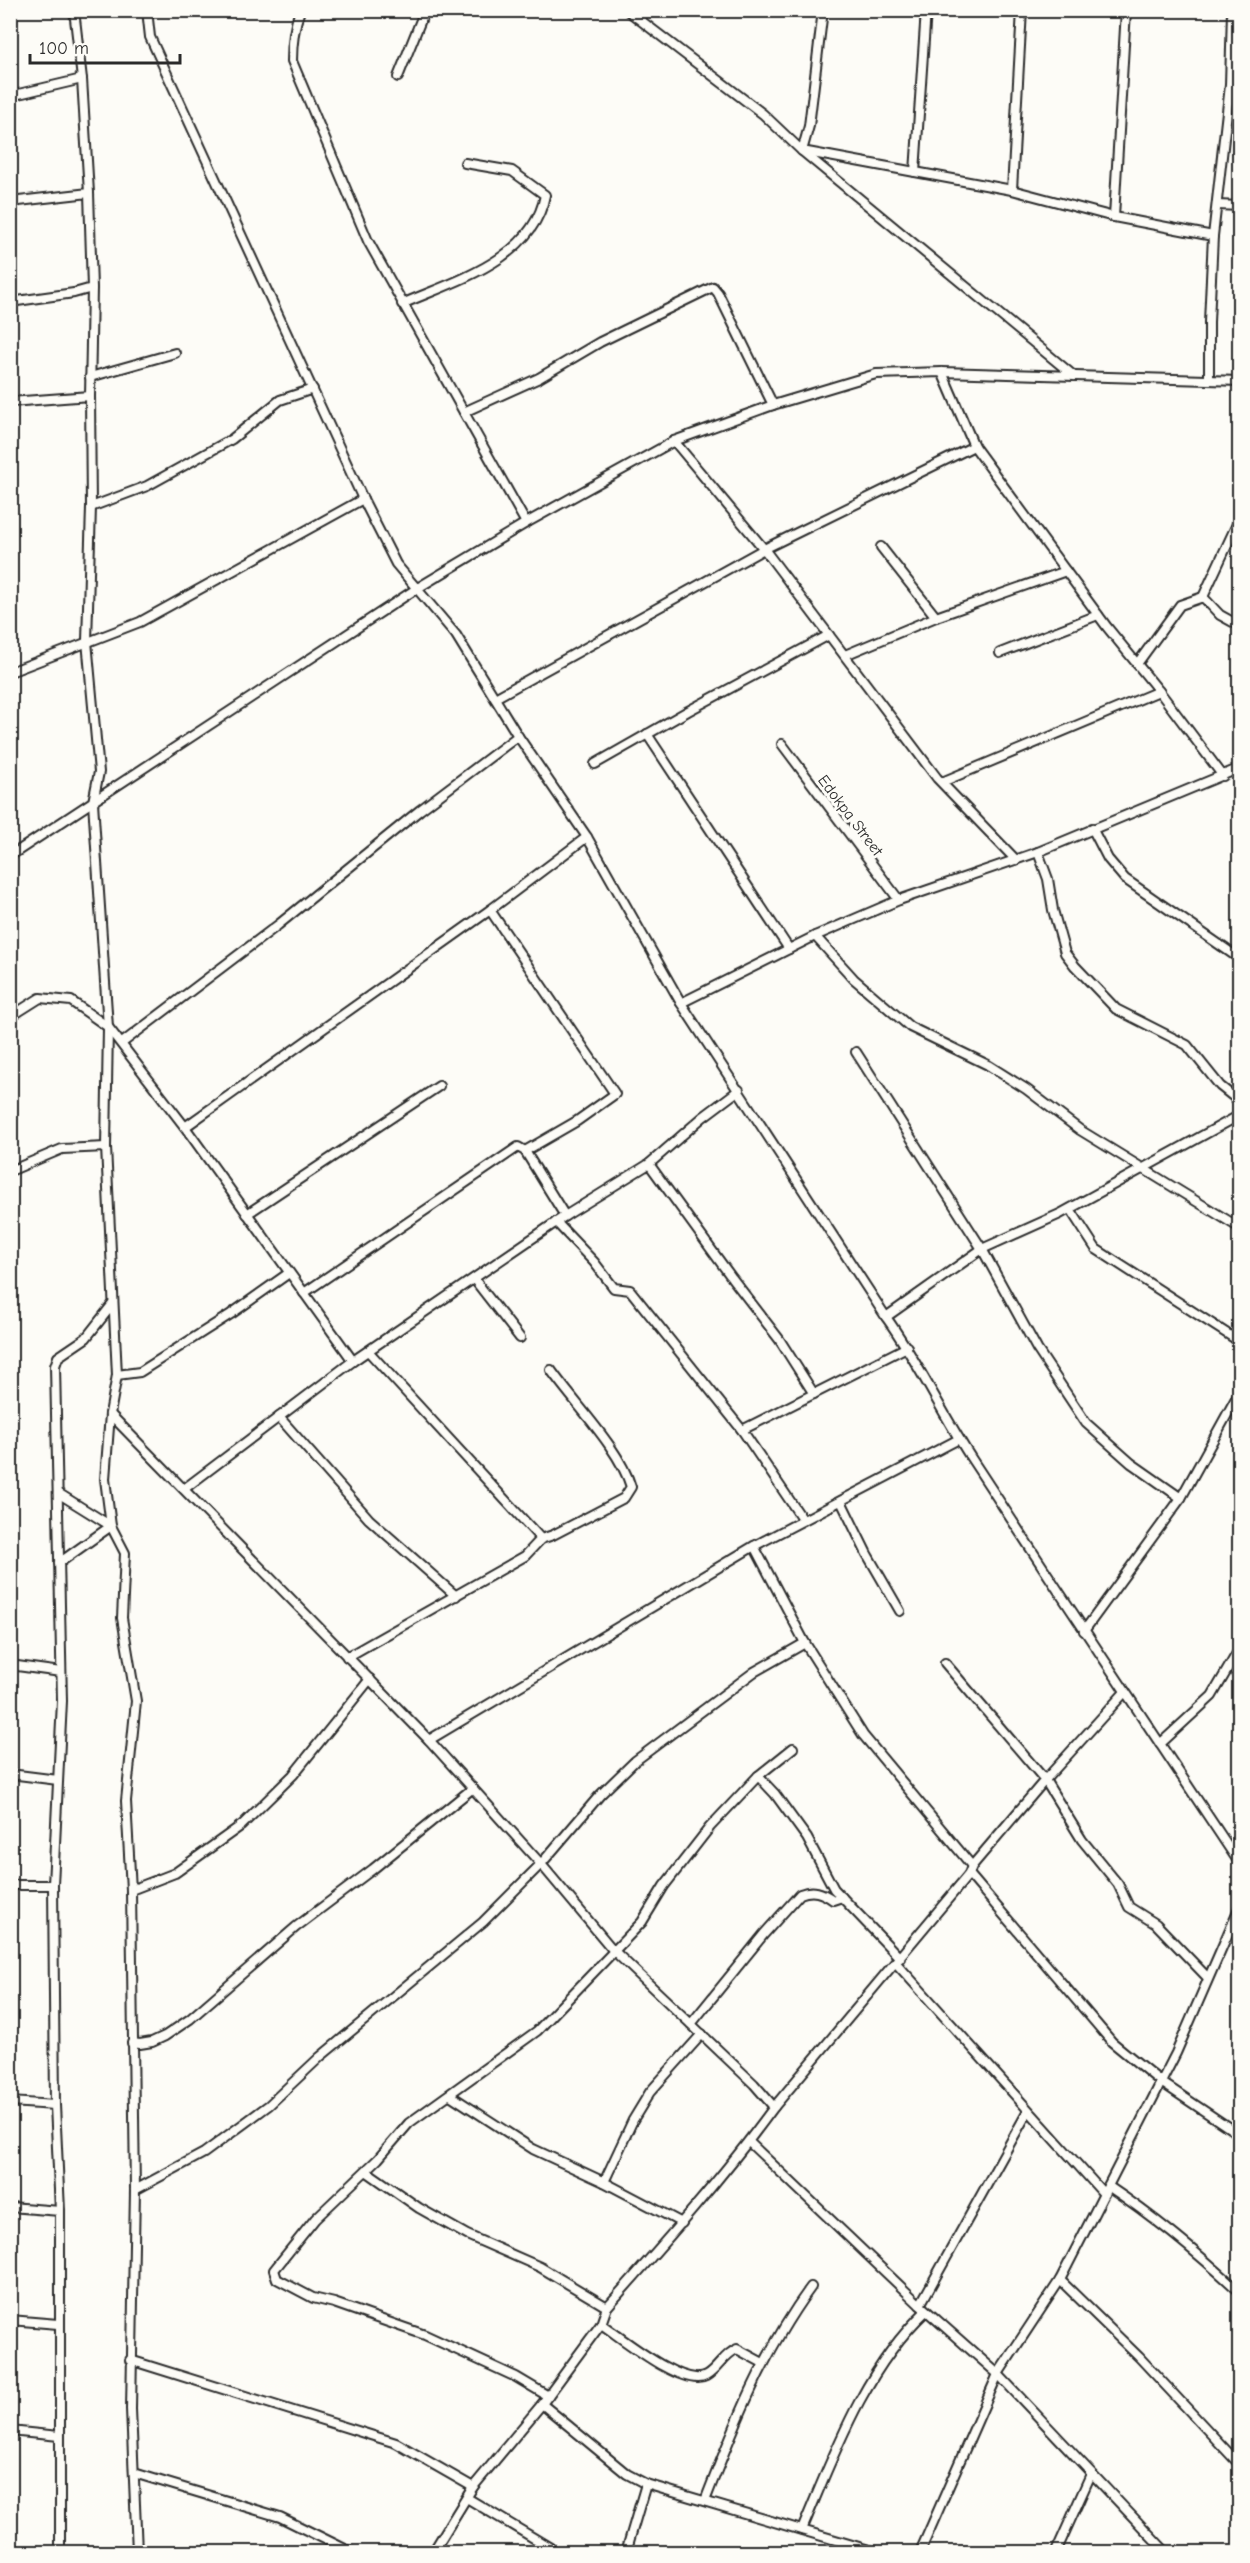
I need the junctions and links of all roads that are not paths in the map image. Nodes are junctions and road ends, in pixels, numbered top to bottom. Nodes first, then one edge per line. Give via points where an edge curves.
1 (75, 10) edge
2 (147, 10) edge
3 (300, 10) edge
4 (424, 10) edge
5 (627, 10) edge
6 (823, 10) edge
7 (926, 10) edge
8 (1022, 10) edge
9 (1126, 10) edge
10 (1232, 10) edge
11 (398, 77) dead end
12 (82, 79) junction
13 (1239, 84) edge
14 (1230, 85) junction
15 (10, 96) edge
16 (802, 151) junction
17 (465, 163) dead end
18 (915, 172) junction
19 (1012, 190) junction
20 (89, 193) junction
21 (10, 202) edge
22 (1217, 205) junction
23 (1239, 206) edge
24 (1114, 217) junction
25 (1213, 236) junction
26 (92, 288) junction
27 (10, 302) edge
28 (402, 304) junction
29 (175, 353) dead end
30 (942, 372) junction
31 (1075, 376) junction
32 (90, 377) junction
33 (1209, 380) junction
34 (1239, 381) edge
35 (313, 389) junction
36 (90, 396) junction
37 (10, 402) edge
38 (773, 405) junction
39 (464, 412) junction
40 (674, 441) junction
41 (974, 446) junction
42 (363, 499) junction
43 (91, 507) junction
44 (1239, 511) edge
45 (526, 523) junction
46 (1238, 525) edge
47 (881, 547) dead end
48 (764, 549) junction
49 (1066, 571) junction
50 (416, 589) junction
51 (1203, 597) junction
52 (1098, 615) junction
53 (936, 617) junction
54 (1239, 626) edge
55 (829, 635) junction
56 (87, 641) junction
57 (1000, 653) dead end
58 (844, 655) junction
59 (1137, 664) junction
60 (10, 672) edge
61 (1160, 691) junction
62 (495, 698) junction
63 (647, 734) junction
64 (518, 736) junction
65 (782, 744) dead end
66 (595, 764) dead end
67 (1239, 768) edge
68 (1223, 776) junction
69 (942, 782) junction
70 (93, 802) junction
71 (1092, 828) junction
72 (587, 837) junction
73 (1038, 852) junction
74 (10, 856) edge
75 (1016, 860) junction
76 (899, 900) junction
77 (490, 910) junction
78 (815, 936) junction
79 (789, 949) junction
80 (1239, 959) edge
81 (681, 1003) junction
82 (10, 1017) edge
83 (108, 1027) junction
84 (122, 1043) junction
85 (856, 1052) dead end
86 (439, 1086) dead end
87 (739, 1090) junction
88 (1239, 1102) edge
89 (1239, 1115) edge
90 (185, 1127) junction
91 (106, 1147) junction
92 (525, 1151) junction
93 (649, 1164) junction
94 (1145, 1168) junction
95 (10, 1171) edge
96 (1070, 1209) junction
97 (247, 1214) junction
98 (565, 1216) junction
99 (556, 1222) junction
100 (1239, 1228) edge
101 (982, 1249) junction
102 (289, 1273) junction
103 (474, 1279) junction
104 (304, 1293) junction
105 (112, 1305) junction
106 (886, 1317) junction
107 (520, 1338) dead end
108 (1239, 1342) edge
109 (908, 1347) junction
110 (369, 1352) junction
111 (353, 1361) junction
112 (550, 1370) dead end
113 (117, 1375) junction
114 (1239, 1391) edge
115 (814, 1394) junction
116 (110, 1414) junction
117 (279, 1417) junction
118 (742, 1430) junction
119 (959, 1439) junction
120 (184, 1489) junction
121 (57, 1493) junction
122 (1181, 1498) junction
123 (841, 1501) junction
124 (803, 1520) junction
125 (111, 1526) junction
126 (541, 1539) junction
127 (754, 1546) junction
128 (59, 1563) junction
129 (456, 1596) junction
130 (900, 1611) dead end
131 (1084, 1631) junction
132 (805, 1643) junction
133 (1239, 1648) edge
134 (347, 1657) junction
135 (945, 1663) dead end
136 (10, 1665) edge
137 (61, 1672) junction
138 (369, 1680) junction
139 (1124, 1693) junction
140 (429, 1740) junction
141 (1160, 1744) junction
142 (793, 1749) dead end
143 (10, 1774) edge
144 (758, 1776) junction
145 (58, 1780) junction
146 (1045, 1780) junction
147 (473, 1788) junction
148 (541, 1864) junction
149 (1239, 1864) edge
150 (970, 1870) junction
151 (10, 1885) edge
152 (53, 1885) junction
153 (131, 1890) junction
154 (842, 1897) junction
155 (1239, 1906) edge
156 (614, 1950) junction
157 (898, 1960) junction
158 (1208, 1978) junction
159 (691, 2024) junction
160 (702, 2034) junction
161 (132, 2043) junction
162 (1161, 2082) junction
163 (450, 2095) junction
164 (10, 2102) edge
165 (55, 2105) junction
166 (774, 2107) junction
167 (1028, 2111) junction
168 (1239, 2135) edge
169 (749, 2142) junction
170 (366, 2171) junction
171 (604, 2182) junction
172 (135, 2190) junction
173 (1106, 2190) junction
174 (10, 2207) edge
175 (60, 2211) junction
176 (682, 2223) junction
177 (1060, 2280) junction
178 (811, 2287) dead end
179 (1239, 2292) edge
180 (607, 2307) junction
181 (923, 2308) junction
182 (10, 2320) edge
183 (58, 2324) junction
184 (601, 2324) junction
185 (130, 2360) junction
186 (763, 2363) junction
187 (998, 2374) junction
188 (548, 2396) junction
189 (542, 2404) junction
190 (10, 2431) edge
191 (59, 2436) junction
192 (1239, 2465) edge
193 (134, 2473) junction
194 (1091, 2474) junction
195 (646, 2484) junction
196 (473, 2487) junction
197 (467, 2498) junction
198 (705, 2501) junction
199 (802, 2530) junction
200 (60, 2553) edge
201 (137, 2553) edge
202 (351, 2553) edge
203 (433, 2553) edge
204 (557, 2553) edge
205 (626, 2553) edge
206 (876, 2553) edge
207 (920, 2553) edge
208 (1056, 2553) edge
209 (1166, 2553) edge

1 - 12 street
2 - 35 street via 150,37
3 - 28 street via 292,61 368,241
4 - 11 street
5 - 16 street via 763,114
6 - 16 street via 809,126
7 - 18 street
8 - 19 street
9 - 24 street
10 - 14 street
12 - 15 street
12 - 20 street
13 - 14 street
14 - 22 street
16 - 18 street
16 - 31 street
17 - 28 street via 512,171 545,195 542,210 524,240 480,270
18 - 19 street
19 - 24 street
20 - 21 street
20 - 26 street
22 - 23 street
22 - 25 street
24 - 25 street
25 - 33 street
26 - 27 street
26 - 32 street
28 - 39 street
29 - 32 street
30 - 31 street
30 - 38 street via 876,374
30 - 41 street
31 - 33 street
32 - 36 street
33 - 34 street
35 - 42 street
35 - 43 street via 280,400 232,439 147,486
36 - 37 street
36 - 43 street
38 - 39 street via 713,287 600,342 539,378
38 - 40 street
39 - 45 street
40 - 45 street
40 - 48 street
41 - 48 street
41 - 49 street
42 - 50 street via 396,564
42 - 56 street via 140,622
43 - 56 street
44 - 46 street
45 - 50 street
46 - 51 street
47 - 53 street
48 - 55 street
48 - 62 street
49 - 52 street
49 - 53 street
50 - 62 street via 456,635
50 - 70 street
51 - 54 street via 1220,615
51 - 59 street via 1180,605
52 - 57 street
52 - 59 street
53 - 58 street
55 - 58 street
55 - 63 street
56 - 60 street
56 - 70 street via 99,772
58 - 69 street
59 - 61 street
61 - 68 street
61 - 69 street
62 - 64 street
63 - 66 street
63 - 79 street
64 - 72 street
64 - 84 street
65 - 76 street, Edokpa Street
67 - 68 street
68 - 71 street
69 - 75 street
70 - 74 street
70 - 83 street
71 - 73 street
71 - 80 street via 1108,859 1125,879
72 - 77 street
72 - 81 street
73 - 75 street
73 - 88 street via 1065,952 1075,966 1116,1009 1187,1045 1220,1086
75 - 76 street
76 - 78 street
77 - 90 street
77 - 92 street via 615,1094
78 - 79 street
78 - 94 street via 854,979 910,1027 988,1065 1080,1130
79 - 81 street
81 - 87 street
82 - 83 street via 40,998 71,1001
83 - 84 street
83 - 91 street
84 - 90 street
85 - 101 street
86 - 97 street
87 - 93 street
87 - 106 street
89 - 94 street
90 - 97 street
91 - 95 street via 62,1149
91 - 105 street
92 - 98 street
92 - 104 street via 518,1147
93 - 98 street
93 - 115 street via 779,1339
94 - 96 street
94 - 100 street
96 - 101 street
96 - 108 street via 1096,1249
97 - 102 street
98 - 99 street
99 - 103 street
99 - 118 street via 614,1288 630,1290
101 - 106 street
101 - 122 street via 1037,1349 1086,1423 1131,1463
102 - 104 street
102 - 113 street via 140,1372
103 - 107 street
103 - 110 street
104 - 111 street
105 - 113 street
105 - 121 street via 86,1338 58,1357 55,1366
106 - 109 street
109 - 115 street
109 - 119 street
110 - 111 street
110 - 126 street
111 - 117 street
112 - 126 street via 612,1448 631,1487 624,1498
113 - 116 street
114 - 122 street
115 - 118 street
116 - 120 street
116 - 125 street via 105,1479
117 - 120 street
117 - 129 street via 369,1519
118 - 124 street
119 - 123 street
119 - 131 street
120 - 134 street
121 - 125 street
121 - 128 street
122 - 131 street
123 - 124 street
123 - 130 street
124 - 127 street
125 - 128 street
125 - 153 street via 125,1553 122,1618 136,1701 126,1802
126 - 129 street via 525,1556
127 - 132 street
127 - 140 street
128 - 137 street
129 - 134 street
131 - 139 street
132 - 148 street via 754,1672 635,1761
132 - 150 street via 863,1735
133 - 141 street via 1212,1696
134 - 138 street
135 - 146 street
136 - 137 street
137 - 145 street
138 - 140 street
138 - 153 street via 293,1775 242,1825 175,1873
139 - 141 street
139 - 146 street
140 - 147 street
141 - 149 street
142 - 144 street
143 - 145 street
144 - 154 street via 792,1816
144 - 156 street via 710,1827 664,1886 642,1922
145 - 152 street
146 - 150 street
146 - 158 street via 1082,1840 1118,1884 1129,1907 1156,1924
147 - 148 street
147 - 161 street via 296,1927 190,2019 152,2042
148 - 156 street
148 - 172 street via 483,1922 320,2057 269,2105 204,2153
150 - 157 street
150 - 162 street via 1112,2042
151 - 152 street
152 - 165 street
153 - 161 street
154 - 157 street
154 - 159 street via 832,1900 822,1892 801,1894
155 - 158 street
156 - 159 street
156 - 163 street via 537,2031
157 - 166 street
157 - 167 street
158 - 162 street
159 - 160 street
160 - 166 street
160 - 171 street via 650,2092
161 - 172 street
162 - 168 street
162 - 173 street
163 - 170 street via 409,2123
163 - 171 street via 533,2149
164 - 165 street
165 - 175 street
166 - 169 street
167 - 173 street
167 - 181 street
169 - 176 street
169 - 181 street
170 - 180 street via 468,2235 540,2267
170 - 188 street via 315,2219 274,2270 274,2276 313,2298 425,2335
171 - 176 street
172 - 185 street
173 - 177 street
173 - 179 street via 1145,2211
174 - 175 street
175 - 183 street
176 - 180 street
177 - 187 street
177 - 192 street via 1139,2357
178 - 186 street via 786,2320
180 - 184 street
181 - 187 street
181 - 199 street via 856,2409
182 - 183 street
183 - 191 street
184 - 186 street via 686,2377 707,2376 737,2349
184 - 188 street
185 - 193 street
185 - 196 street via 396,2443
186 - 198 street
187 - 194 street
187 - 207 street
188 - 189 street
189 - 195 street via 627,2474
189 - 196 street
190 - 191 street
191 - 200 street
193 - 201 street
193 - 202 street via 280,2517
194 - 208 street
194 - 209 street
195 - 198 street
195 - 205 street
196 - 197 street
197 - 203 street
197 - 204 street
198 - 199 street
199 - 206 street

